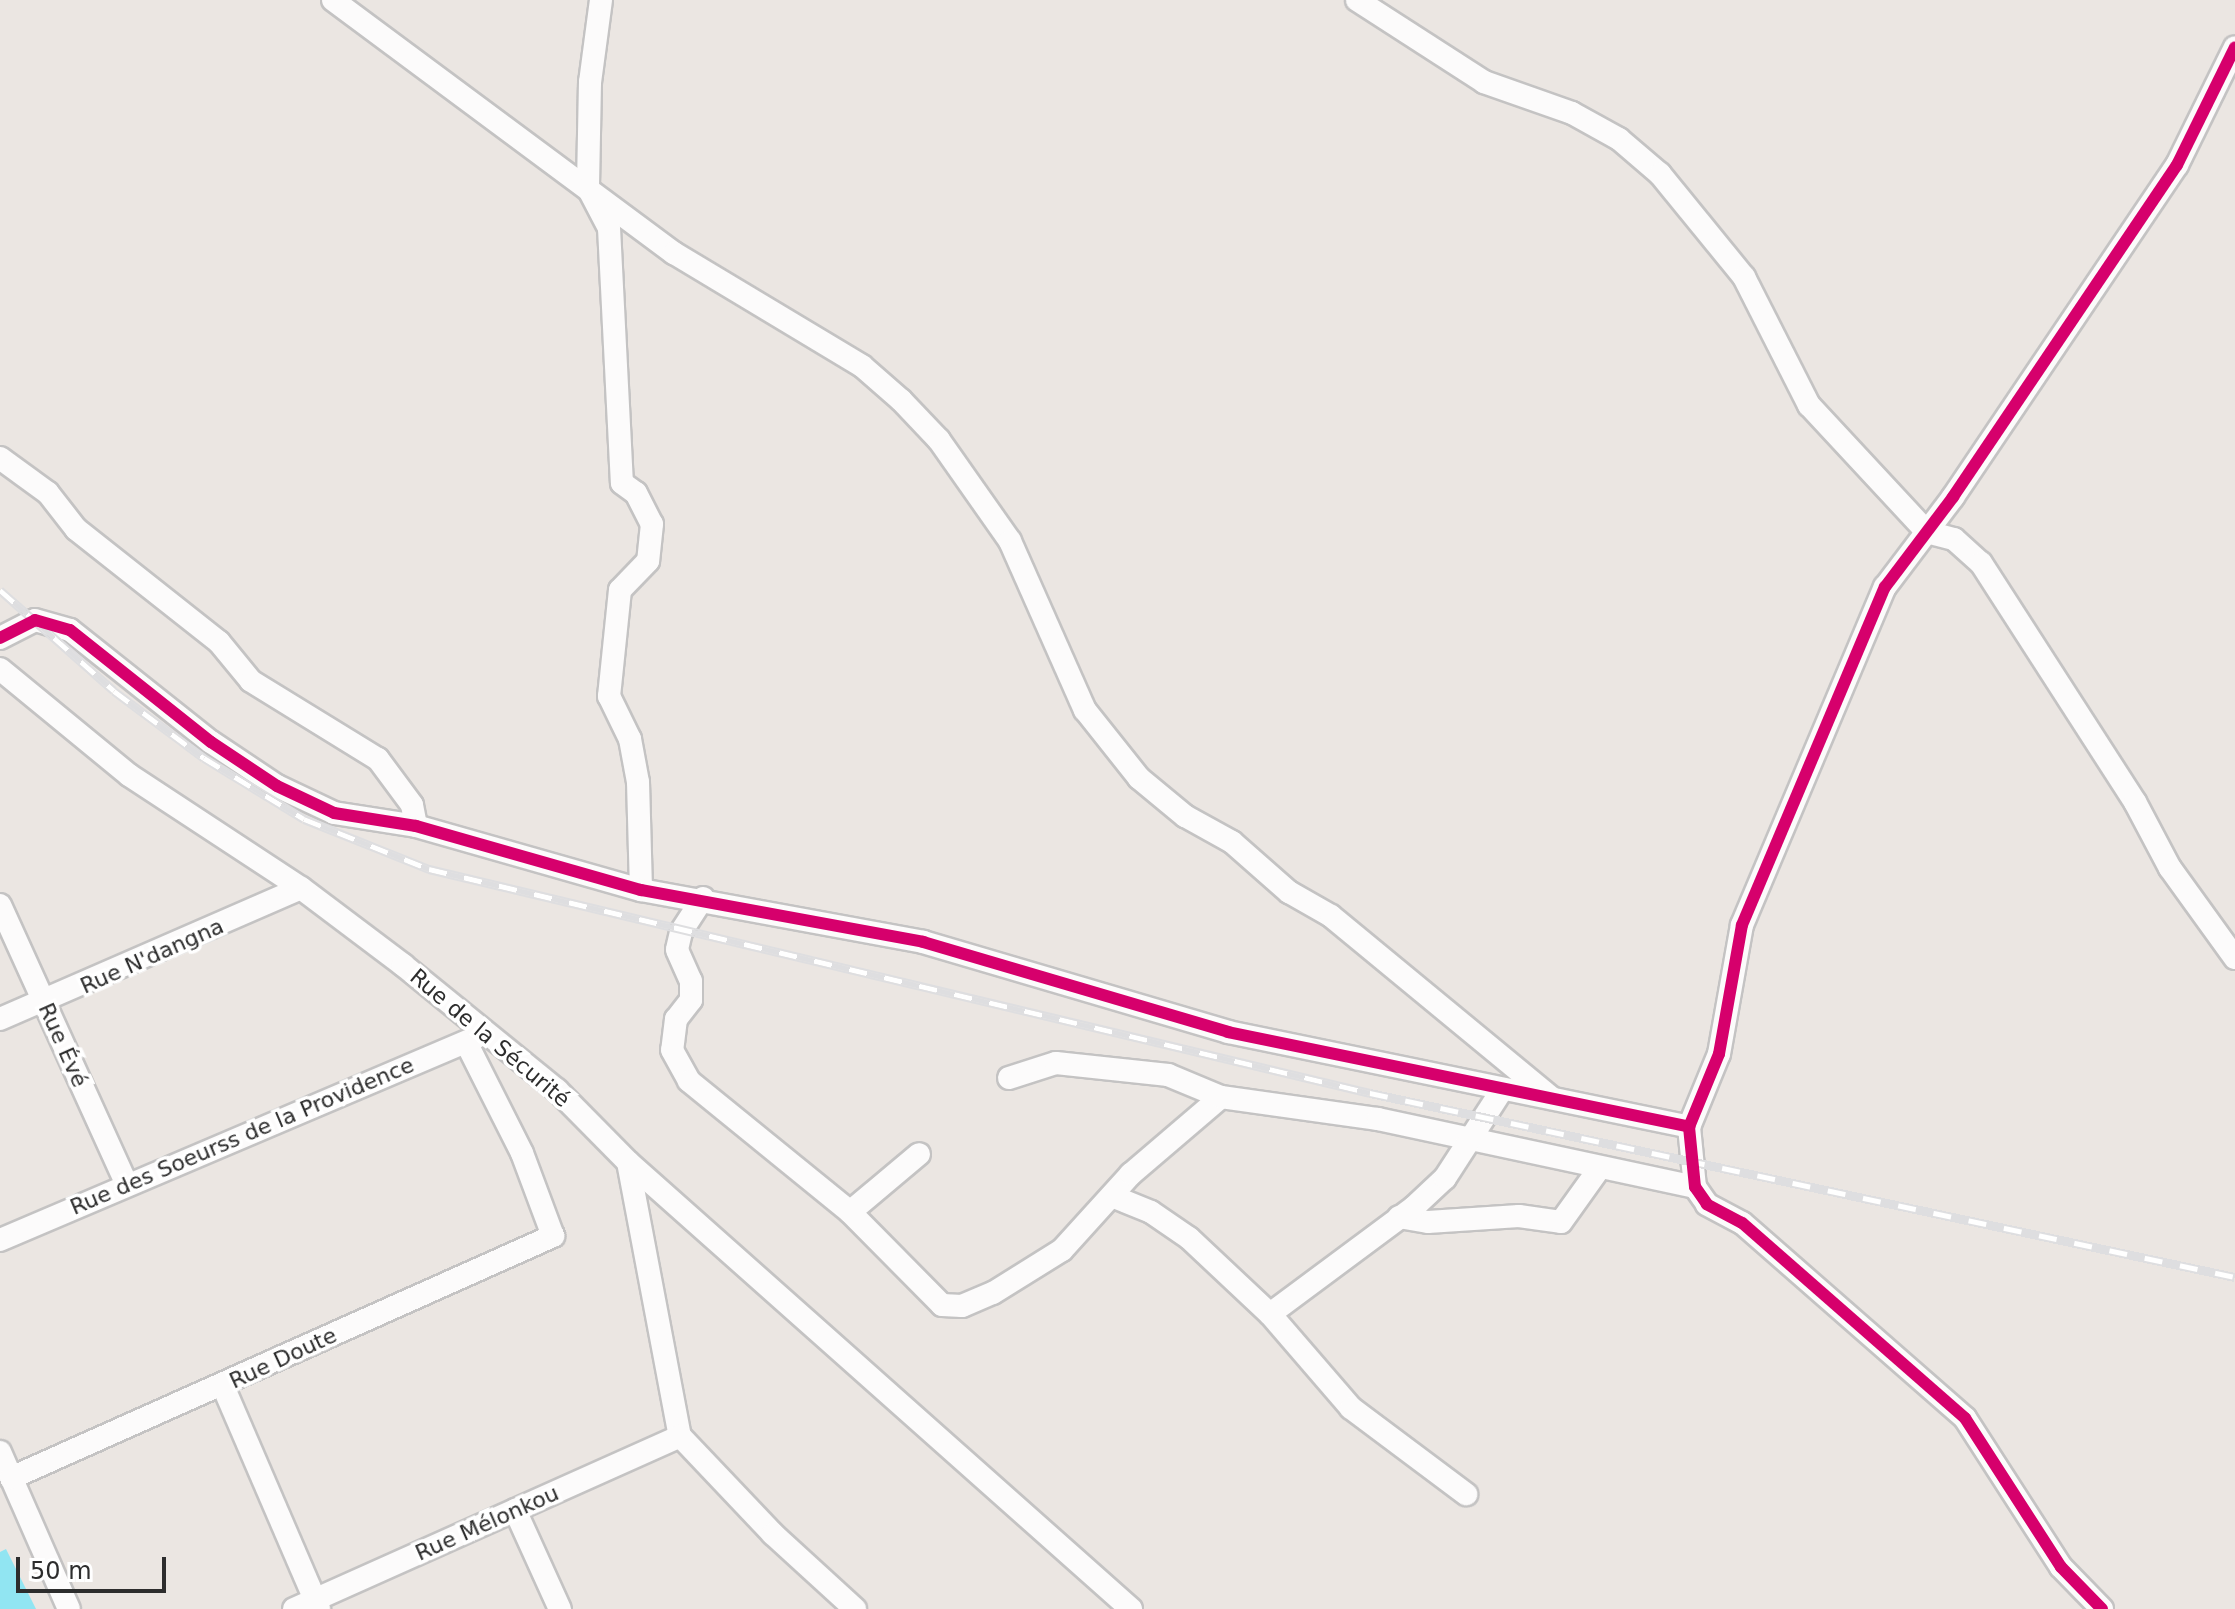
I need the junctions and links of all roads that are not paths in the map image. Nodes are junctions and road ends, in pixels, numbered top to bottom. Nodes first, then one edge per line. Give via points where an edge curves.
1 (333, 0) edge
2 (601, 0) edge
3 (1357, 0) edge
4 (2235, 47) edge
5 (588, 188) junction
6 (0, 458) edge
7 (1927, 532) junction
8 (0, 638) edge
9 (0, 669) edge
10 (416, 826) junction
11 (301, 888) junction
12 (641, 890) junction
13 (703, 898) junction
14 (0, 905) edge
15 (2235, 958) edge
16 (44, 1004) junction
17 (0, 1019) edge
18 (475, 1038) junction
19 (1009, 1078) dead end
20 (1502, 1090) junction
21 (1221, 1097) junction
22 (1556, 1101) junction
23 (1689, 1127) junction
24 (1471, 1142) junction
25 (919, 1154) dead end
26 (628, 1162) junction
27 (1599, 1169) junction
28 (127, 1185) junction
29 (1695, 1187) junction
30 (1112, 1196) junction
31 (850, 1212) junction
32 (1399, 1217) junction
33 (0, 1240) edge
34 (1270, 1314) junction
35 (223, 1386) junction
36 (680, 1436) junction
37 (0, 1452) edge
38 (11, 1478) junction
39 (1466, 1494) dead end
40 (515, 1510) junction
41 (317, 1604) edge
42 (69, 1609) edge
43 (294, 1609) edge
44 (560, 1609) edge
45 (855, 1609) edge
46 (1131, 1609) edge
47 (2102, 1609) edge

1 - 5 street
2 - 5 street via 590,82
3 - 7 street via 1484,82 1572,113 1619,139 1660,174 1744,277 1809,405
4 - 7 street via 2177,165
5 - 12 street via 609,228 622,483 636,493 652,524 648,561 620,590 609,696 630,739 638,782
5 - 22 street via 674,253 862,366 901,400 939,440 1010,541 1085,710 1139,778 1185,816 1232,842 1289,892 1331,916
6 - 10 street via 48,493 76,529 219,642 251,681 378,759 412,805
7 - 15 street via 1954,539 1981,563 2135,802 2170,868
7 - 23 street via 1885,587 1742,925 1719,1054
8 - 10 street via 35,620 70,630 277,786 334,813
9 - 11 street, Rue de la Sécurité via 129,775
10 - 12 street
11 - 16 street, Rue N'dangna
11 - 18 street, Rue de la Sécurité
12 - 13 street
13 - 20 street via 923,942 1228,1032
13 - 31 street via 681,932 677,950 691,981 691,1000 676,1019 672,1050 689,1081
14 - 16 street, Rue Évé
16 - 17 street, Rue N'dangna
16 - 28 street, Rue Évé
18 - 26 street, Rue de la Sécurité via 557,1090
18 - 28 street, Rue des Soeurss de la Providence
18 - 35 street, Rue Doute via 553,1236
19 - 21 street via 1056,1063 1103,1065 1168,1075
20 - 22 street
20 - 24 street
21 - 24 street via 1378,1119
21 - 30 street
22 - 23 street
23 - 29 street
24 - 27 street
24 - 32 street via 1445,1178
25 - 31 street
26 - 36 street
26 - 46 street, Rue de la Sécurité
27 - 29 street
27 - 32 street via 1561,1222 1519,1216 1428,1222
28 - 33 street, Rue des Soeurss de la Providence
29 - 47 street via 1707,1204 1753,1233 1965,1418 2061,1567
30 - 31 street via 1062,1250 962,1306 942,1305
30 - 34 street via 1151,1212 1189,1238
32 - 34 street
34 - 39 street via 1351,1408
35 - 38 street, Rue Doute
35 - 41 street
36 - 40 street, Rue Mélonkou
36 - 45 street via 773,1534
37 - 38 street
38 - 42 street
40 - 41 street, Rue Mélonkou
40 - 44 street
41 - 43 street, Rue Mélonkou

